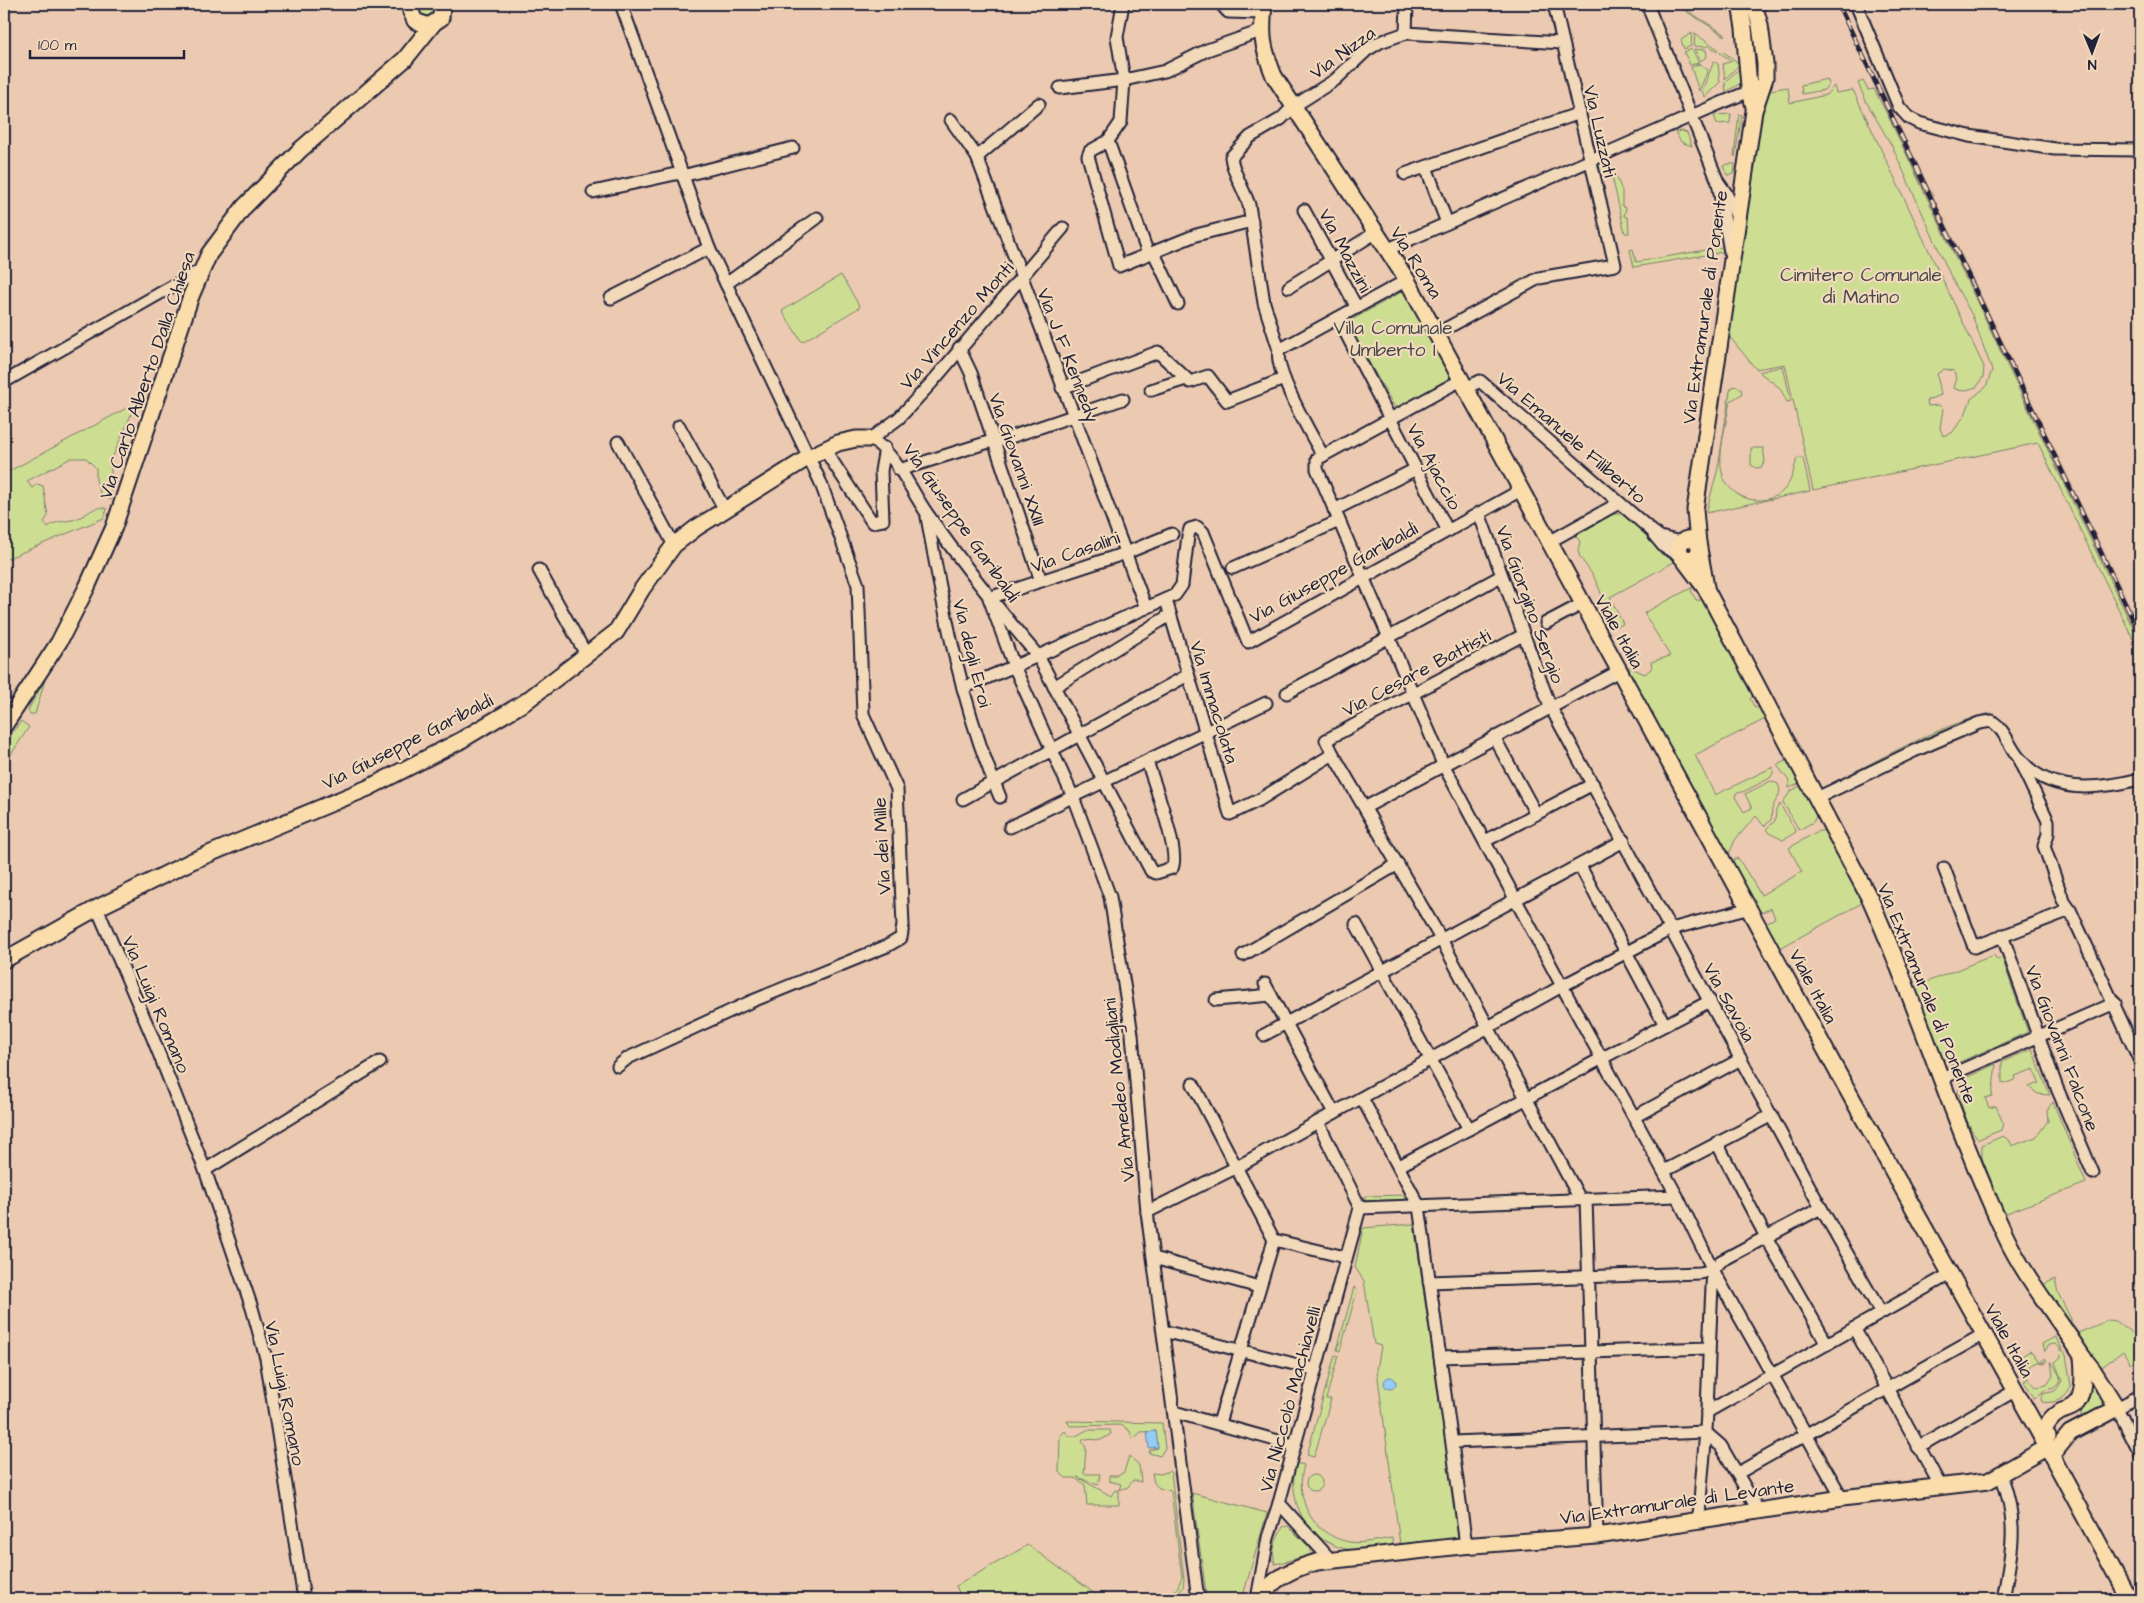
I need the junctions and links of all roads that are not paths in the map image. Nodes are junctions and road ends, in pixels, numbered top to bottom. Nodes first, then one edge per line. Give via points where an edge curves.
1 (621, 4) edge
2 (1123, 4) edge
3 (1221, 4) edge
4 (1407, 4) edge
5 (1554, 4) edge
6 (1647, 4) edge
7 (1740, 4) edge
8 (1754, 4) edge
9 (1856, 4) edge
10 (411, 8) edge
11 (1264, 8) edge
12 (442, 11) edge
13 (1261, 31) junction
14 (1406, 33) junction
15 (1562, 43) junction
16 (405, 59) junction
17 (1124, 80) junction
18 (1060, 88) dead end
19 (1755, 92) junction
20 (1038, 104) dead end
21 (1294, 106) junction
22 (1580, 113) junction
23 (1690, 117) junction
24 (951, 120) dead end
25 (1108, 141) junction
26 (793, 148) dead end
27 (2140, 150) edge
28 (977, 157) junction
29 (1590, 159) junction
30 (1426, 167) junction
31 (681, 174) junction
32 (1405, 174) dead end
33 (592, 192) dead end
34 (1304, 210) dead end
35 (817, 218) dead end
36 (1252, 221) junction
37 (1733, 222) junction
38 (1446, 223) junction
39 (1062, 228) dead end
40 (1375, 233) junction
41 (708, 248) junction
42 (1386, 250) junction
43 (1151, 253) junction
44 (1330, 261) junction
45 (201, 270) junction
46 (1020, 277) junction
47 (1407, 280) junction
48 (726, 284) junction
49 (1289, 287) dead end
50 (612, 298) dead end
51 (1178, 304) dead end
52 (1357, 308) junction
53 (1338, 318) junction
54 (1436, 334) junction
55 (959, 348) junction
56 (1279, 350) junction
57 (1186, 378) junction
58 (1284, 379) junction
59 (4, 382) edge
60 (1464, 384) junction
61 (1062, 388) junction
62 (1151, 390) dead end
63 (1123, 399) dead end
64 (1072, 415) junction
65 (1392, 418) junction
66 (679, 426) dead end
67 (871, 440) junction
68 (992, 441) junction
69 (618, 442) dead end
70 (885, 448) junction
71 (825, 450) junction
72 (1322, 456) junction
73 (809, 457) junction
74 (1416, 469) junction
75 (899, 470) junction
76 (1521, 490) junction
77 (1619, 503) junction
78 (725, 510) junction
79 (1334, 510) junction
80 (926, 513) junction
81 (1479, 513) junction
82 (1339, 522) junction
83 (1448, 531) junction
84 (1172, 534) dead end
85 (1549, 542) junction
86 (674, 545) junction
87 (1689, 547) junction
88 (1126, 553) junction
89 (1233, 568) dead end
90 (539, 570) dead end
91 (1501, 576) junction
92 (1363, 579) junction
93 (1041, 581) junction
94 (989, 598) junction
95 (1166, 600) junction
96 (1582, 604) junction
97 (1146, 608) junction
98 (1170, 615) junction
99 (1546, 623) dead end
100 (1523, 635) junction
101 (1388, 638) junction
102 (586, 656) junction
103 (1038, 656) junction
104 (1014, 666) junction
105 (1619, 670) junction
106 (1188, 675) junction
107 (1054, 687) junction
108 (963, 688) junction
109 (1287, 693) dead end
110 (1412, 694) junction
111 (1266, 703) dead end
112 (1550, 706) junction
113 (4, 726) edge
114 (1206, 732) junction
115 (1079, 735) junction
116 (1494, 736) junction
117 (1053, 749) junction
118 (1333, 754) junction
119 (2018, 758) junction
120 (1147, 760) junction
121 (1443, 764) junction
122 (2140, 779) edge
123 (994, 782) junction
124 (1104, 782) junction
125 (1592, 784) junction
126 (1000, 797) dead end
127 (1073, 797) junction
128 (1817, 798) junction
129 (963, 799) dead end
130 (1366, 807) junction
131 (1536, 814) junction
132 (1010, 827) dead end
133 (1485, 841) junction
134 (1624, 842) junction
135 (1398, 864) junction
136 (1580, 866) junction
137 (1944, 868) dead end
138 (1516, 900) junction
139 (98, 908) junction
140 (1750, 908) junction
141 (2070, 910) junction
142 (1356, 924) dead end
143 (1670, 929) junction
144 (2002, 936) junction
145 (1441, 939) junction
146 (1627, 953) junction
147 (1243, 955) dead end
148 (4, 960) edge
149 (1382, 973) junction
150 (1265, 984) dead end
151 (1562, 986) junction
152 (1271, 995) junction
153 (1216, 1000) dead end
154 (1710, 1001) junction
155 (2114, 1004) junction
156 (1286, 1022) junction
157 (1665, 1025) junction
158 (1488, 1028) junction
159 (1264, 1035) dead end
160 (2039, 1037) junction
161 (1601, 1059) junction
162 (1741, 1059) junction
163 (1431, 1060) junction
164 (2140, 1061) edge
165 (380, 1062) dead end
166 (618, 1066) dead end
167 (1942, 1078) junction
168 (1193, 1084) dead end
169 (1362, 1098) junction
170 (1527, 1099) junction
171 (1334, 1112) junction
172 (1772, 1115) junction
173 (1634, 1117) junction
174 (1318, 1122) junction
175 (1469, 1129) junction
176 (1717, 1144) junction
177 (1399, 1166) junction
178 (1237, 1167) junction
179 (205, 1170) junction
180 (1664, 1172) junction
181 (2093, 1173) dead end
182 (1677, 1196) junction
183 (1583, 1199) junction
184 (1419, 1206) junction
185 (1360, 1208) junction
186 (1820, 1208) junction
187 (1147, 1212) junction
188 (1766, 1237) junction
189 (1274, 1240) junction
190 (1345, 1257) junction
191 (1154, 1258) junction
192 (1712, 1270) junction
193 (1950, 1274) junction
194 (1588, 1277) junction
195 (1429, 1282) junction
196 (1259, 1287) junction
197 (1880, 1313) junction
198 (1854, 1328) junction
199 (1163, 1331) junction
200 (1984, 1334) junction
201 (1827, 1344) junction
202 (1708, 1348) junction
203 (1240, 1350) junction
204 (1591, 1352) junction
205 (2082, 1356) junction
206 (1440, 1357) junction
207 (1314, 1369) junction
208 (1772, 1375) junction
209 (1886, 1389) junction
210 (2140, 1396) edge
211 (2019, 1397) junction
212 (2075, 1405) junction
213 (2117, 1408) junction
214 (1174, 1412) junction
215 (1708, 1412) junction
216 (2057, 1413) junction
217 (1219, 1423) junction
218 (2078, 1429) junction
219 (1706, 1432) junction
220 (1807, 1434) junction
221 (1593, 1438) junction
222 (1453, 1442) junction
223 (2044, 1442) junction
224 (1294, 1445) junction
225 (1918, 1447) junction
226 (2140, 1453) edge
227 (1738, 1473) junction
228 (2001, 1475) junction
229 (1941, 1487) junction
230 (1842, 1498) junction
231 (1279, 1503) junction
232 (1758, 1510) junction
233 (1699, 1520) junction
234 (1597, 1536) junction
235 (1466, 1545) junction
236 (1330, 1559) junction
237 (304, 1599) edge
238 (1198, 1599) edge
239 (1258, 1599) edge
240 (2003, 1599) edge
241 (2129, 1599) edge

1 - 31 street
2 - 17 street via 1117,37
3 - 11 street via 1228,12
4 - 14 street
5 - 15 street, Via Luzzati
6 - 23 street
7 - 19 main road, Via Extramurale di Ponente
8 - 19 main road, Via Extramurale di Ponente via 1765,64 1765,78
9 - 27 street via 1899,107 1909,118 1969,136 2055,149
10 - 12 main road via 424,26
10 - 16 main road via 411,40
11 - 13 main road, Via Roma
12 - 16 main road, Via Carlo Alberto Dalla Chiesa
13 - 17 street via 1207,50 1165,71
13 - 21 main road, Via Roma via 1263,47 1274,76
14 - 15 street, Via Nizza
14 - 21 street, Via Nizza via 1367,50 1335,80
15 - 22 street, Via Luzzati
16 - 45 main road, Via Carlo Alberto Dalla Chiesa via 300,150 244,207 220,237
17 - 18 street
17 - 25 street via 1121,122
19 - 23 street
19 - 37 main road, Via Extramurale di Ponente
20 - 28 street
21 - 36 street, Via Nizza via 1281,120 1250,137 1232,158 1232,165 1245,190
21 - 40 main road, Via Roma
22 - 29 street, Via Luzzati
22 - 30 street
23 - 29 street
23 - 37 street via 1718,182 1726,193
24 - 28 street, Via J F Kennedy
25 - 43 street
25 - 43 street via 1090,151 1088,156 1119,266
26 - 31 street
28 - 46 street, Via J F Kennedy
29 - 38 street
29 - 54 street, Via Luzzati via 1615,265 1539,278
30 - 32 street
30 - 38 street
31 - 33 street
31 - 41 street
34 - 44 street, Via Mazzini
35 - 48 street
36 - 43 street via 1196,235
36 - 56 street via 1264,303
37 - 87 main road, Via Extramurale di Ponente via 1731,260
38 - 42 street
39 - 46 street, Via Vincenzo Monti
40 - 42 main road, Via Roma
40 - 44 street
41 - 48 street
41 - 50 street
42 - 47 main road, Via Roma
43 - 51 street
44 - 49 street
44 - 52 street, Via Mazzini
45 - 59 street
45 - 113 main road, Via Carlo Alberto Dalla Chiesa via 114,527 60,642
46 - 55 street, Via Vincenzo Monti
46 - 61 street, Via J F Kennedy
47 - 52 street
47 - 54 main road, Via Roma
48 - 73 street
52 - 53 street
53 - 56 street
53 - 65 street
54 - 60 main road, Via Roma
55 - 67 street, Via Vincenzo Monti via 899,418
55 - 68 street, Via Giovanni XXIII
56 - 58 street
57 - 58 street via 1190,382 1208,376 1227,401
57 - 61 street via 1158,352
57 - 62 street
58 - 72 street
60 - 65 street
60 - 76 main road, Via Roma
60 - 77 street, Via Emanuele Filiberto via 1480,381
61 - 64 street, Via J F Kennedy
63 - 64 street
64 - 68 street
64 - 88 street, Via J F Kennedy
65 - 72 street
65 - 74 street, Via Ajaccio
66 - 78 street
67 - 70 street, Via Giuseppe Garibaldi
67 - 71 main road, Via Giuseppe Garibaldi via 856,439
68 - 75 street
68 - 93 street, Via Giovanni XXIII
69 - 86 street
70 - 71 street via 881,472 883,520 872,522
70 - 75 street, Via Giuseppe Garibaldi
71 - 73 main road, Via Giuseppe Garibaldi
72 - 79 street via 1317,459 1317,469
73 - 78 main road, Via Giuseppe Garibaldi
73 - 166 street, Via dei Mille via 858,585 863,714 897,789 901,938 750,1002 628,1058
74 - 79 street
74 - 83 street, Via Ajaccio
75 - 80 street, Via Giuseppe Garibaldi
76 - 81 street, Via Giuseppe Garibaldi
76 - 85 main road, Via Roma
77 - 85 street
77 - 87 street, Via Emanuele Filiberto via 1652,531 1664,547
78 - 86 main road, Via Giuseppe Garibaldi
79 - 82 street
80 - 94 street, Via Giuseppe Garibaldi
80 - 108 street, Via degli Eroi
81 - 83 street, Via Giuseppe Garibaldi
81 - 91 street, Via Giorgino Sergio
82 - 89 street
82 - 92 street
83 - 92 street, Via Giuseppe Garibaldi
84 - 88 street, Via Casalini
85 - 96 main road, Viale Italia
86 - 102 main road, Via Giuseppe Garibaldi via 616,632
87 - 128 main road, Via Extramurale di Ponente via 1706,589
88 - 93 street, Via Casalini
88 - 97 street, Via J F Kennedy
90 - 102 street
91 - 100 street, Via Giorgino Sergio
91 - 101 street
92 - 95 street, Via Giuseppe Garibaldi via 1248,642 1203,532 1197,526 1190,529 1188,536 1182,585 1175,595
92 - 101 street
93 - 94 street, Via Casalini
94 - 103 street, Via Giuseppe Garibaldi
94 - 104 street, Via Amedeo Modigliani
95 - 97 street, Via Giuseppe Garibaldi
95 - 98 street, Via Immacolata
96 - 99 street
96 - 105 main road, Viale Italia
97 - 103 street, Via Giuseppe Garibaldi
98 - 106 street, Via Immacolata
98 - 107 street
100 - 110 street, Via Cesare Battisti
100 - 112 street, Via Giorgino Sergio
101 - 109 street
101 - 110 street
102 - 139 main road, Via Giuseppe Garibaldi via 525,702 368,788 192,861
103 - 104 street
103 - 107 street
104 - 108 street
104 - 117 street, Via Amedeo Modigliani
105 - 112 street
105 - 140 main road, Viale Italia
106 - 114 street, Via Immacolata
106 - 115 street
107 - 115 street
108 - 123 street, Via degli Eroi
110 - 118 street, Via Cesare Battisti via 1326,740
110 - 121 street
111 - 114 street
112 - 116 street
112 - 125 street, Via Savoia
114 - 118 street, Via Immacolata via 1230,814
114 - 120 street
115 - 117 street
115 - 124 street
116 - 121 street
116 - 131 street
117 - 123 street
117 - 127 street, Via Amedeo Modigliani
118 - 130 street
119 - 122 street via 2044,777 2073,786 2108,787
119 - 128 street via 2000,726 1992,721 1986,722 1914,751
119 - 141 street via 2048,821 2044,846 2063,900
120 - 124 street
120 - 124 street via 1171,839 1175,862 1172,868 1156,873 1151,871
121 - 130 street
121 - 133 street
123 - 126 street, Via degli Eroi
123 - 129 street
124 - 127 street
125 - 131 street
125 - 134 street, Via Savoia
127 - 132 street
127 - 187 street, Via Amedeo Modigliani via 1110,897 1132,1034
128 - 167 main road, Via Extramurale di Ponente via 1894,951
130 - 135 street
131 - 133 street
133 - 138 street
134 - 136 street
134 - 143 street, Via Savoia
135 - 145 street
135 - 147 street
136 - 138 street
136 - 146 street
137 - 144 street via 1974,947
138 - 145 street
138 - 151 street
139 - 148 main road, Via Giuseppe Garibaldi
139 - 179 street, Via Luigi Romano
140 - 143 street
140 - 193 main road, Viale Italia
141 - 144 street
141 - 155 street
142 - 149 street
143 - 146 street
143 - 154 street, Via Savoia
144 - 160 street, Via Giovanni Falcone
145 - 149 street
145 - 158 street
146 - 151 street
146 - 157 street
149 - 156 street
149 - 163 street
150 - 152 street
151 - 158 street
151 - 161 street
152 - 153 street
152 - 156 street
154 - 157 street
154 - 162 street, Via Savoia
155 - 160 street
155 - 164 street
156 - 159 street
156 - 171 street
157 - 161 street
158 - 163 street
158 - 170 street
160 - 167 street
160 - 181 street, Via Giovanni Falcone
161 - 170 street
161 - 173 street
162 - 172 street, Via Savoia
162 - 173 street
163 - 169 street
163 - 175 street
165 - 179 street
167 - 205 main road, Via Extramurale di Ponente via 2006,1236 2023,1268
168 - 178 street
169 - 171 street
169 - 177 street
170 - 175 street
170 - 183 street
171 - 174 street
172 - 176 street
172 - 186 street, Via Savoia
173 - 180 street
174 - 178 street
174 - 185 street
175 - 177 street
176 - 180 street
176 - 188 street
177 - 184 street
178 - 187 street
178 - 189 street
179 - 237 street, Via Luigi Romano via 266,1358
180 - 182 street
182 - 183 street
182 - 192 street
183 - 184 street
183 - 194 street
184 - 185 street
184 - 195 street
185 - 190 street, Via Niccolò Machiavelli
186 - 188 street
186 - 197 street, Via Savoia
187 - 191 street, Via Amedeo Modigliani
188 - 192 street via 1721,1261
188 - 201 street
189 - 190 street
189 - 196 street
190 - 207 street, Via Niccolò Machiavelli
191 - 196 street
191 - 199 street, Via Amedeo Modigliani
192 - 194 street
192 - 202 street
192 - 208 street
193 - 197 street
193 - 200 main road, Viale Italia
194 - 195 street
194 - 204 street
195 - 206 street
196 - 203 street
197 - 198 street
198 - 201 street
198 - 209 street
199 - 203 street
199 - 214 street, Via Amedeo Modigliani
200 - 209 street
200 - 211 main road, Viale Italia
201 - 208 street
202 - 204 street
202 - 215 street
203 - 207 street
203 - 217 street
204 - 206 street
204 - 221 street
205 - 212 main road via 2083,1381
205 - 213 main road, Via Extramurale di Ponente
206 - 222 street
207 - 224 street, Via Niccolò Machiavelli
208 - 215 street
208 - 220 street
209 - 220 street
209 - 225 street
210 - 213 street
211 - 216 main road via 2038,1411
211 - 223 main road, Viale Italia
211 - 225 street
212 - 216 main road
212 - 218 main road
213 - 218 main road, Via Extramurale di Levante
213 - 226 street
214 - 217 street
214 - 238 street, Via Amedeo Modigliani
215 - 219 street
216 - 223 main road via 2048,1422
217 - 224 street
218 - 223 main road, Via Extramurale di Levante via 2057,1449
219 - 221 street
219 - 227 street via 1721,1446
219 - 233 street
220 - 227 street
220 - 230 street
221 - 222 street
221 - 234 street
222 - 235 street
223 - 228 main road, Via Extramurale di Levante
223 - 241 main road, Viale Italia
224 - 231 street, Via Niccolò Machiavelli
225 - 229 street
227 - 232 street
228 - 229 main road, Via Extramurale di Levante via 1988,1481
228 - 240 street via 2011,1509 2013,1550
229 - 230 main road, Via Extramurale di Levante
230 - 232 main road, Via Extramurale di Levante
231 - 236 street
231 - 239 street, Via Niccolò Machiavelli via 1268,1538
232 - 233 main road, Via Extramurale di Levante
233 - 234 main road, Via Extramurale di Levante
234 - 235 main road, Via Extramurale di Levante
235 - 236 main road, Via Extramurale di Levante
236 - 239 main road, Via Extramurale di Levante via 1300,1566 1268,1585

